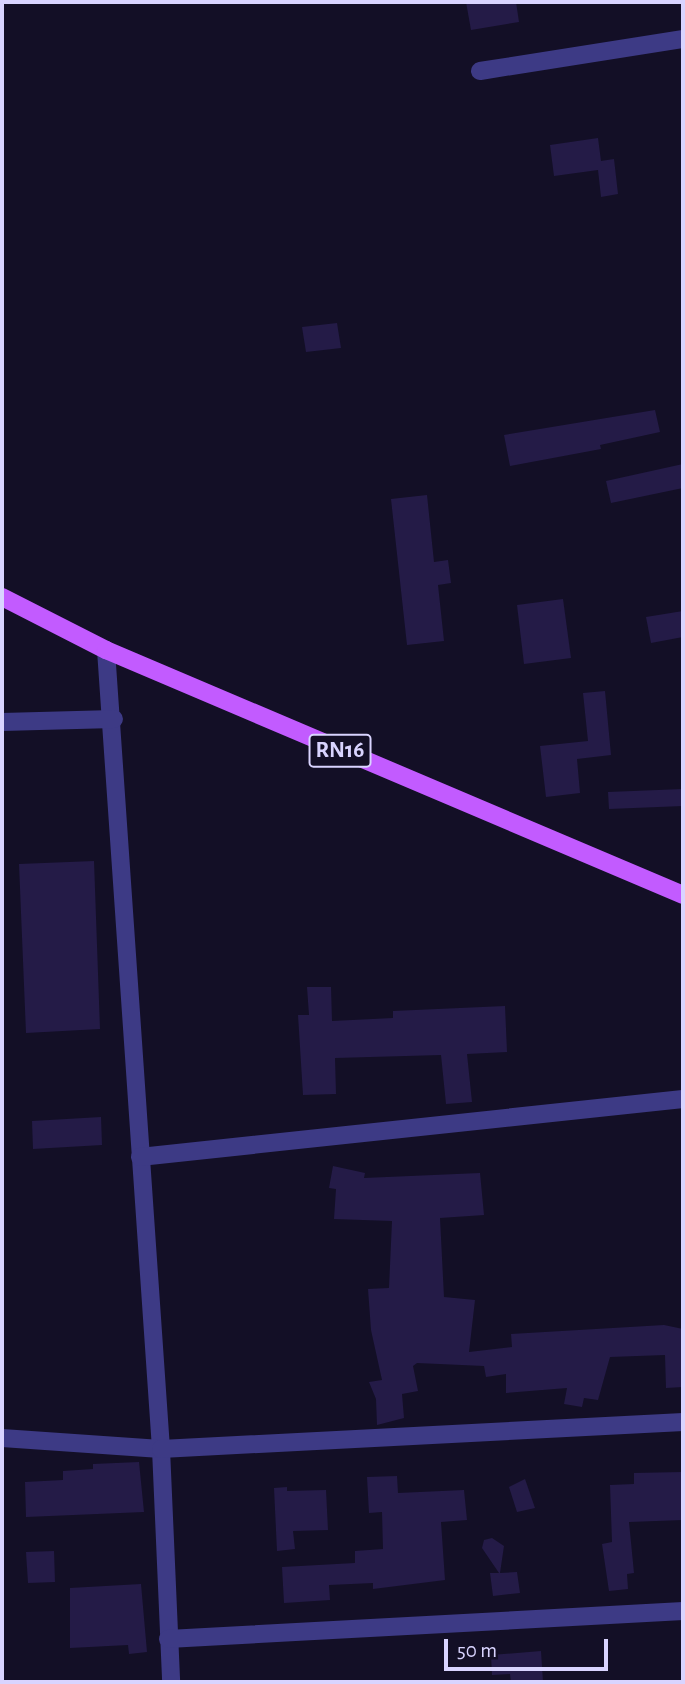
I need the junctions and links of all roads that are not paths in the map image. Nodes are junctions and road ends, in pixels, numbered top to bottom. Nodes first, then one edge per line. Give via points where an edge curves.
1 (683, 39) edge
2 (480, 71) dead end
3 (2, 597) edge
4 (106, 650) junction
5 (114, 719) junction
6 (2, 722) edge
7 (683, 895) edge
8 (683, 1099) edge
9 (140, 1157) junction
10 (683, 1422) edge
11 (2, 1437) edge
12 (161, 1449) junction
13 (683, 1611) edge
14 (168, 1639) junction
15 (170, 1682) edge

1 - 2 street
3 - 4 main road, RN16
4 - 5 street
4 - 7 main road, RN16
5 - 6 street
5 - 9 street
8 - 9 street
9 - 12 street
10 - 12 street
11 - 12 street
12 - 14 street
13 - 14 street
14 - 15 street

